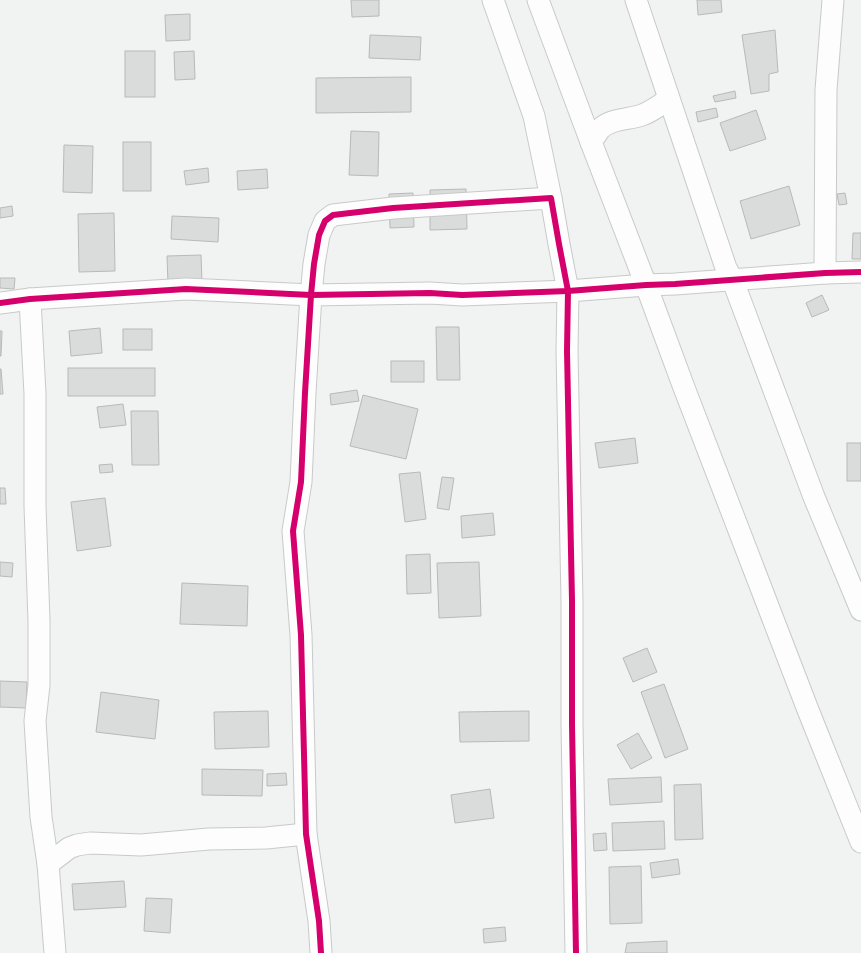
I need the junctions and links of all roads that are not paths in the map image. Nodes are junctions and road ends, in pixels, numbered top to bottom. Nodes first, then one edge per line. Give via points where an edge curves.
1 (493, 0) edge
2 (538, 0) edge
3 (636, 0) edge
4 (833, 0) edge
5 (669, 99) junction
6 (591, 142) junction
7 (551, 198) junction
8 (861, 272) edge
9 (825, 274) junction
10 (733, 281) junction
11 (646, 284) junction
12 (568, 291) junction
13 (311, 295) junction
14 (30, 299) junction
15 (0, 303) edge
16 (861, 610) edge
17 (306, 834) junction
18 (861, 842) edge
19 (48, 864) junction
20 (55, 953) edge
21 (322, 953) edge
22 (576, 953) edge

1 - 7 street via 534,116
2 - 6 street
3 - 5 street
4 - 9 street via 826,90
5 - 6 street via 641,116 607,124
5 - 10 street via 726,268
6 - 11 street
7 - 12 street
7 - 13 street via 393,208 333,215 325,221 319,235
8 - 9 street
9 - 10 street
10 - 11 street
10 - 16 street via 814,497
11 - 12 street
11 - 18 street
12 - 13 street via 462,295
12 - 22 street
13 - 14 street via 186,289
13 - 17 street via 301,482 293,531 301,635
14 - 15 street
14 - 19 street via 35,394 39,621 36,722 41,817
17 - 19 street via 141,844 90,843 69,848
17 - 21 street
19 - 20 street

